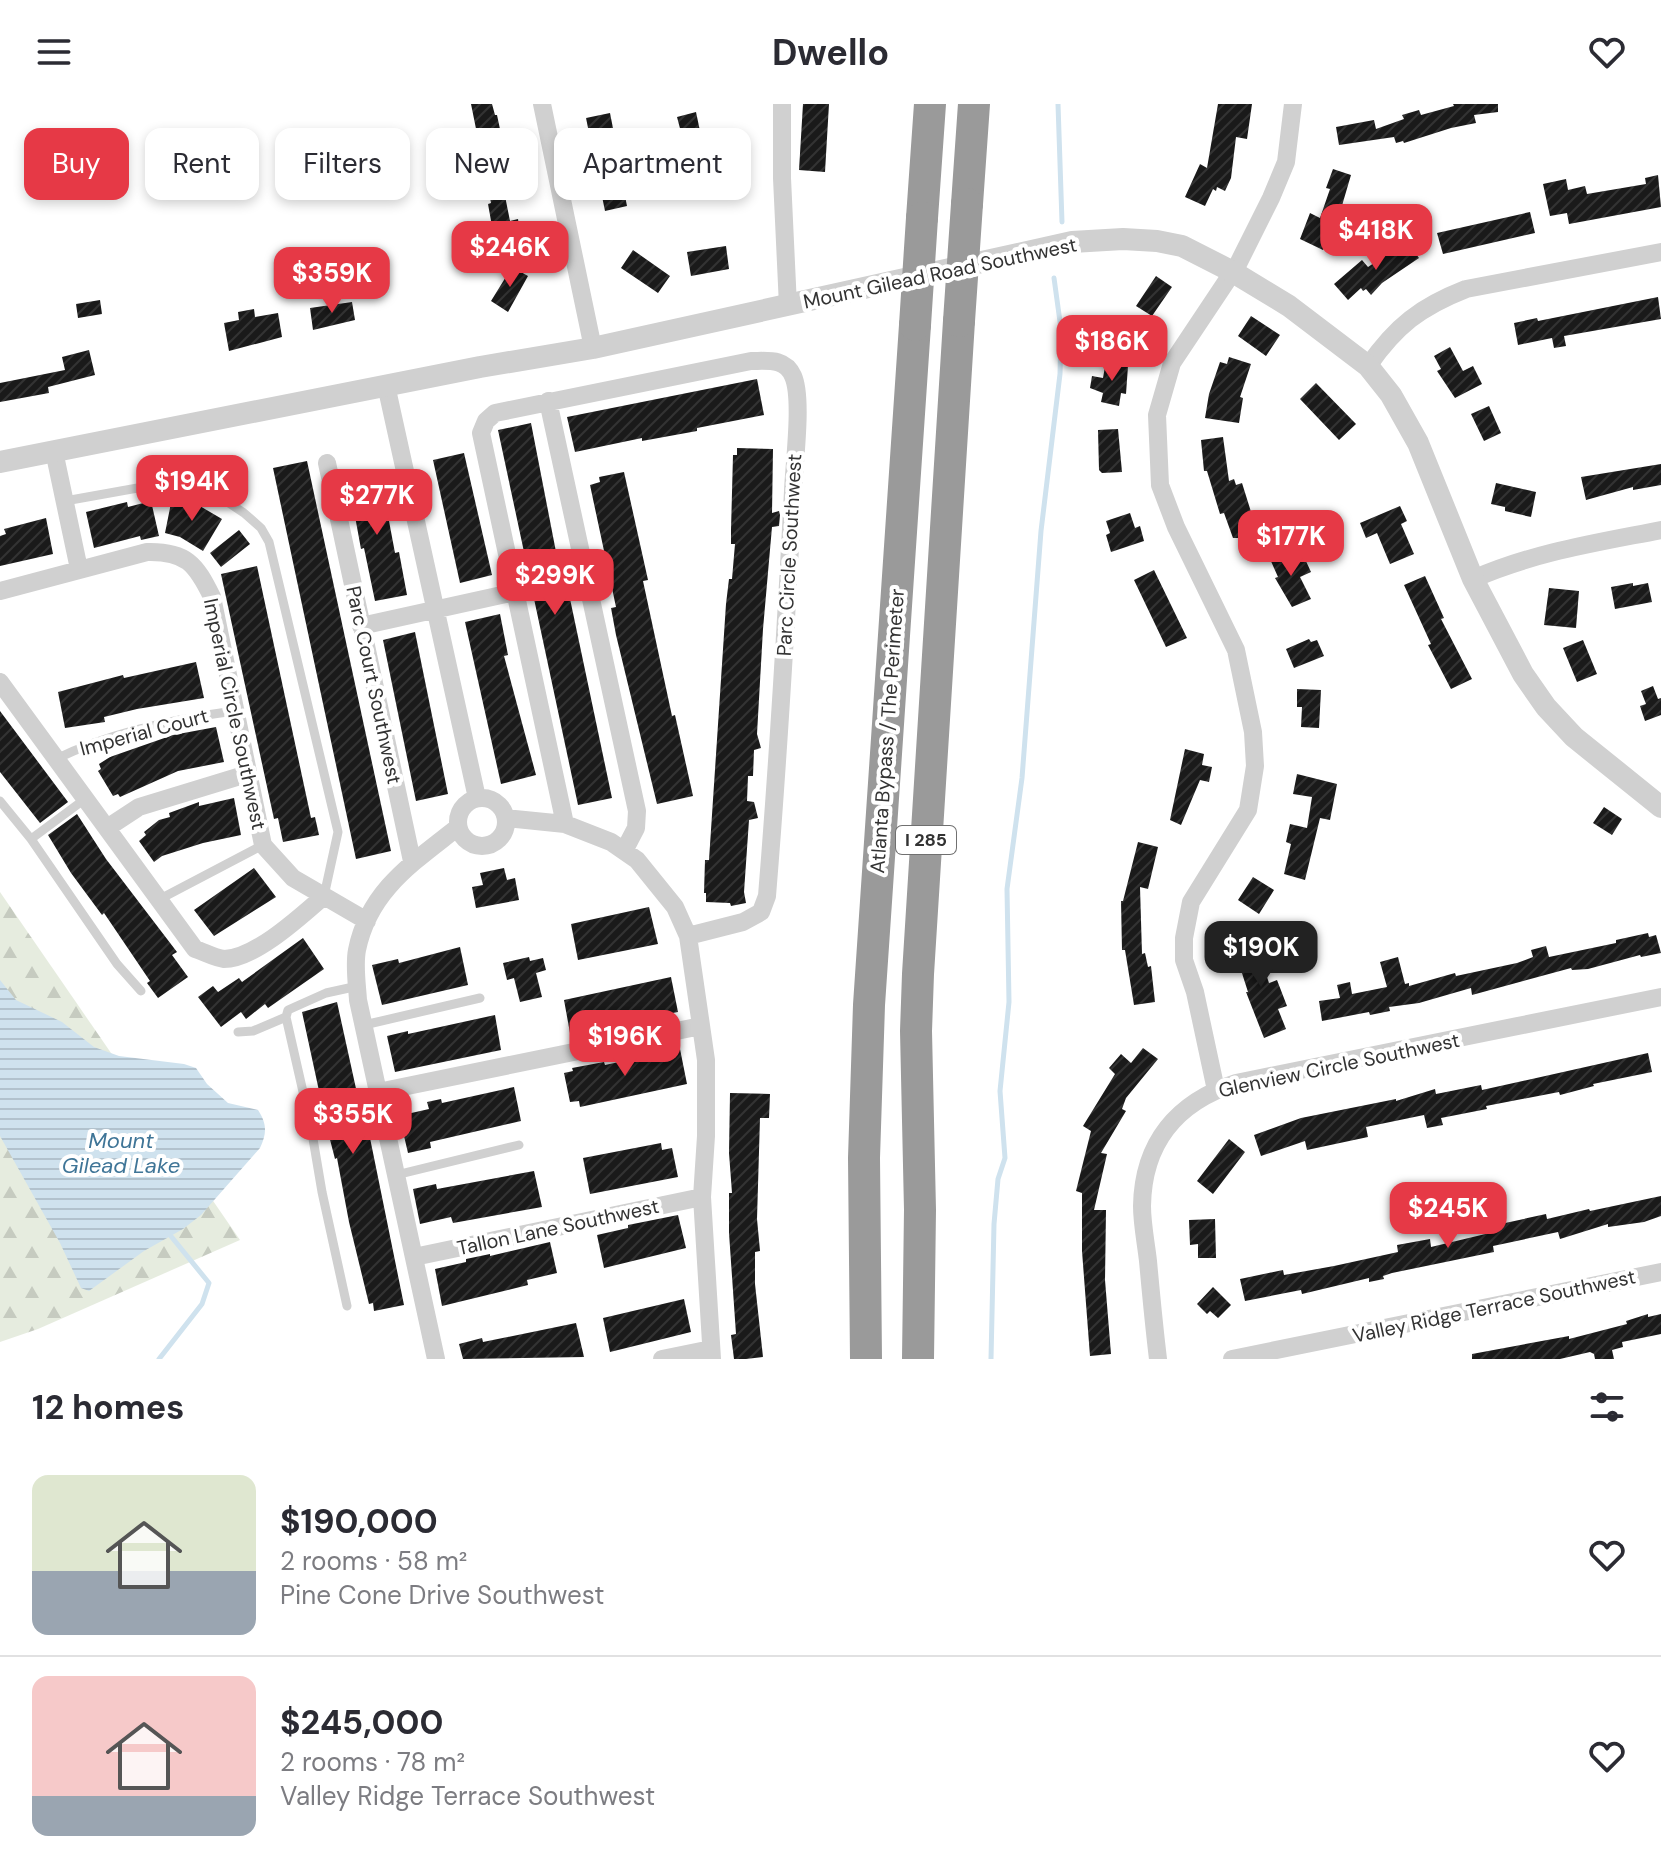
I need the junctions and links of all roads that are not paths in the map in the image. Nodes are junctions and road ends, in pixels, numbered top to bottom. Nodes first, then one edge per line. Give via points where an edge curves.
1 (542, 104) edge
2 (782, 104) edge
3 (930, 104) edge
4 (974, 104) edge
5 (1293, 104) edge
6 (1661, 252) edge
7 (1233, 272) junction
8 (788, 306) junction
9 (593, 348) junction
10 (1368, 366) junction
11 (386, 385) junction
12 (548, 401) junction
13 (54, 451) junction
14 (0, 462) edge
15 (327, 463) dead end
16 (65, 501) junction
17 (1661, 530) edge
18 (79, 569) junction
19 (1473, 579) junction
20 (0, 591) edge
21 (515, 592) junction
22 (436, 610) junction
23 (361, 626) junction
24 (0, 682) edge
25 (234, 711) junction
26 (56, 759) junction
27 (247, 774) junction
28 (477, 798) junction
29 (85, 799) junction
30 (0, 801) edge
31 (1661, 807) edge
32 (506, 818) junction
33 (565, 824) junction
34 (458, 827) junction
35 (107, 828) junction
36 (31, 839) junction
37 (263, 845) junction
38 (624, 851) junction
39 (412, 861) junction
40 (324, 896) junction
41 (160, 899) junction
42 (367, 921) junction
43 (688, 936) junction
44 (358, 986) junction
45 (141, 991) dead end
46 (1661, 997) edge
47 (480, 998) dead end
48 (286, 1017) junction
49 (364, 1025) junction
50 (701, 1026) junction
51 (238, 1032) dead end
52 (1216, 1090) junction
53 (378, 1092) junction
54 (519, 1145) dead end
55 (396, 1175) junction
56 (702, 1197) junction
57 (414, 1257) junction
58 (1661, 1272) edge
59 (347, 1306) dead end
60 (711, 1354) edge
61 (436, 1359) edge
62 (662, 1359) edge
63 (866, 1359) edge
64 (918, 1359) edge
65 (1158, 1359) edge
66 (1232, 1359) edge

1 - 9 street
2 - 8 street
3 - 63 highway, Atlanta Bypass / The Perimeter / I 285, bridge via 869,1005
4 - 64 highway, I 285, bridge via 917,988
5 - 7 street via 1286,162
6 - 10 street via 1466,289 1408,319
7 - 8 street, Mount Gilead Road Southwest via 1182,246 1094,240
7 - 10 street, Mount Gilead Road Southwest via 1289,306
7 - 52 street via 1172,363 1157,415 1160,485 1236,650 1253,732 1255,766 1248,810 1191,902 1184,938 1184,960
8 - 9 street, Mount Gilead Road Southwest
9 - 11 street, Mount Gilead Road Southwest
10 - 19 street, Mount Gilead Road Southwest via 1418,443
11 - 13 street, Mount Gilead Road Southwest
11 - 22 street
12 - 21 street, Parc Circle Southwest via 495,413 481,433
12 - 38 street via 637,811 636,828
12 - 43 street, Parc Circle Southwest via 751,361 778,361 794,377 788,599 767,896 761,912 743,922
13 - 14 street, Mount Gilead Road Southwest
13 - 16 street
15 - 23 street, Parc Court Southwest
16 - 18 street
16 - 40 lane via 171,482 208,489 261,528 269,542 338,832
17 - 19 street via 1553,550
18 - 20 street, Imperial Circle Southwest
18 - 25 street, Imperial Circle Southwest via 147,552 185,558 195,566 212,597
19 - 31 street, Mount Gilead Road Southwest via 1546,707 1574,737
21 - 22 street
21 - 33 street, Parc Circle Southwest
22 - 23 street
22 - 28 street
23 - 39 street, Parc Court Southwest
24 - 26 street
25 - 26 lane, Imperial Court via 153,726
25 - 27 street, Imperial Circle Southwest
26 - 29 street
27 - 35 street via 139,807
27 - 37 street, Imperial Circle Southwest
28 - 32 street via 490,799
28 - 34 street via 461,809
29 - 35 street
29 - 36 lane
30 - 36 lane
32 - 33 street
32 - 34 street via 501,837 486,845 473,844
33 - 38 street
34 - 39 street
35 - 41 street
36 - 45 lane
37 - 40 street, Imperial Circle Southwest via 293,878
37 - 41 lane
38 - 43 street via 675,907
39 - 42 street via 377,900
40 - 41 street via 258,946 225,959 195,949
40 - 42 street, Imperial Circle Southwest
42 - 44 street via 357,952
43 - 50 street
44 - 48 lane via 326,993 288,1010
44 - 49 street
46 - 52 street, Glenview Circle Southwest
47 - 49 lane
48 - 51 lane
48 - 59 lane
49 - 53 street
50 - 53 street
50 - 56 street via 706,1060
52 - 65 street, Glenview Circle Southwest via 1171,1123 1145,1174 1142,1207
53 - 55 street
54 - 55 lane
55 - 57 street
56 - 57 street, Tallon Lane Southwest
56 - 60 street
57 - 61 street
58 - 66 street, Valley Ridge Terrace Southwest
60 - 62 street

